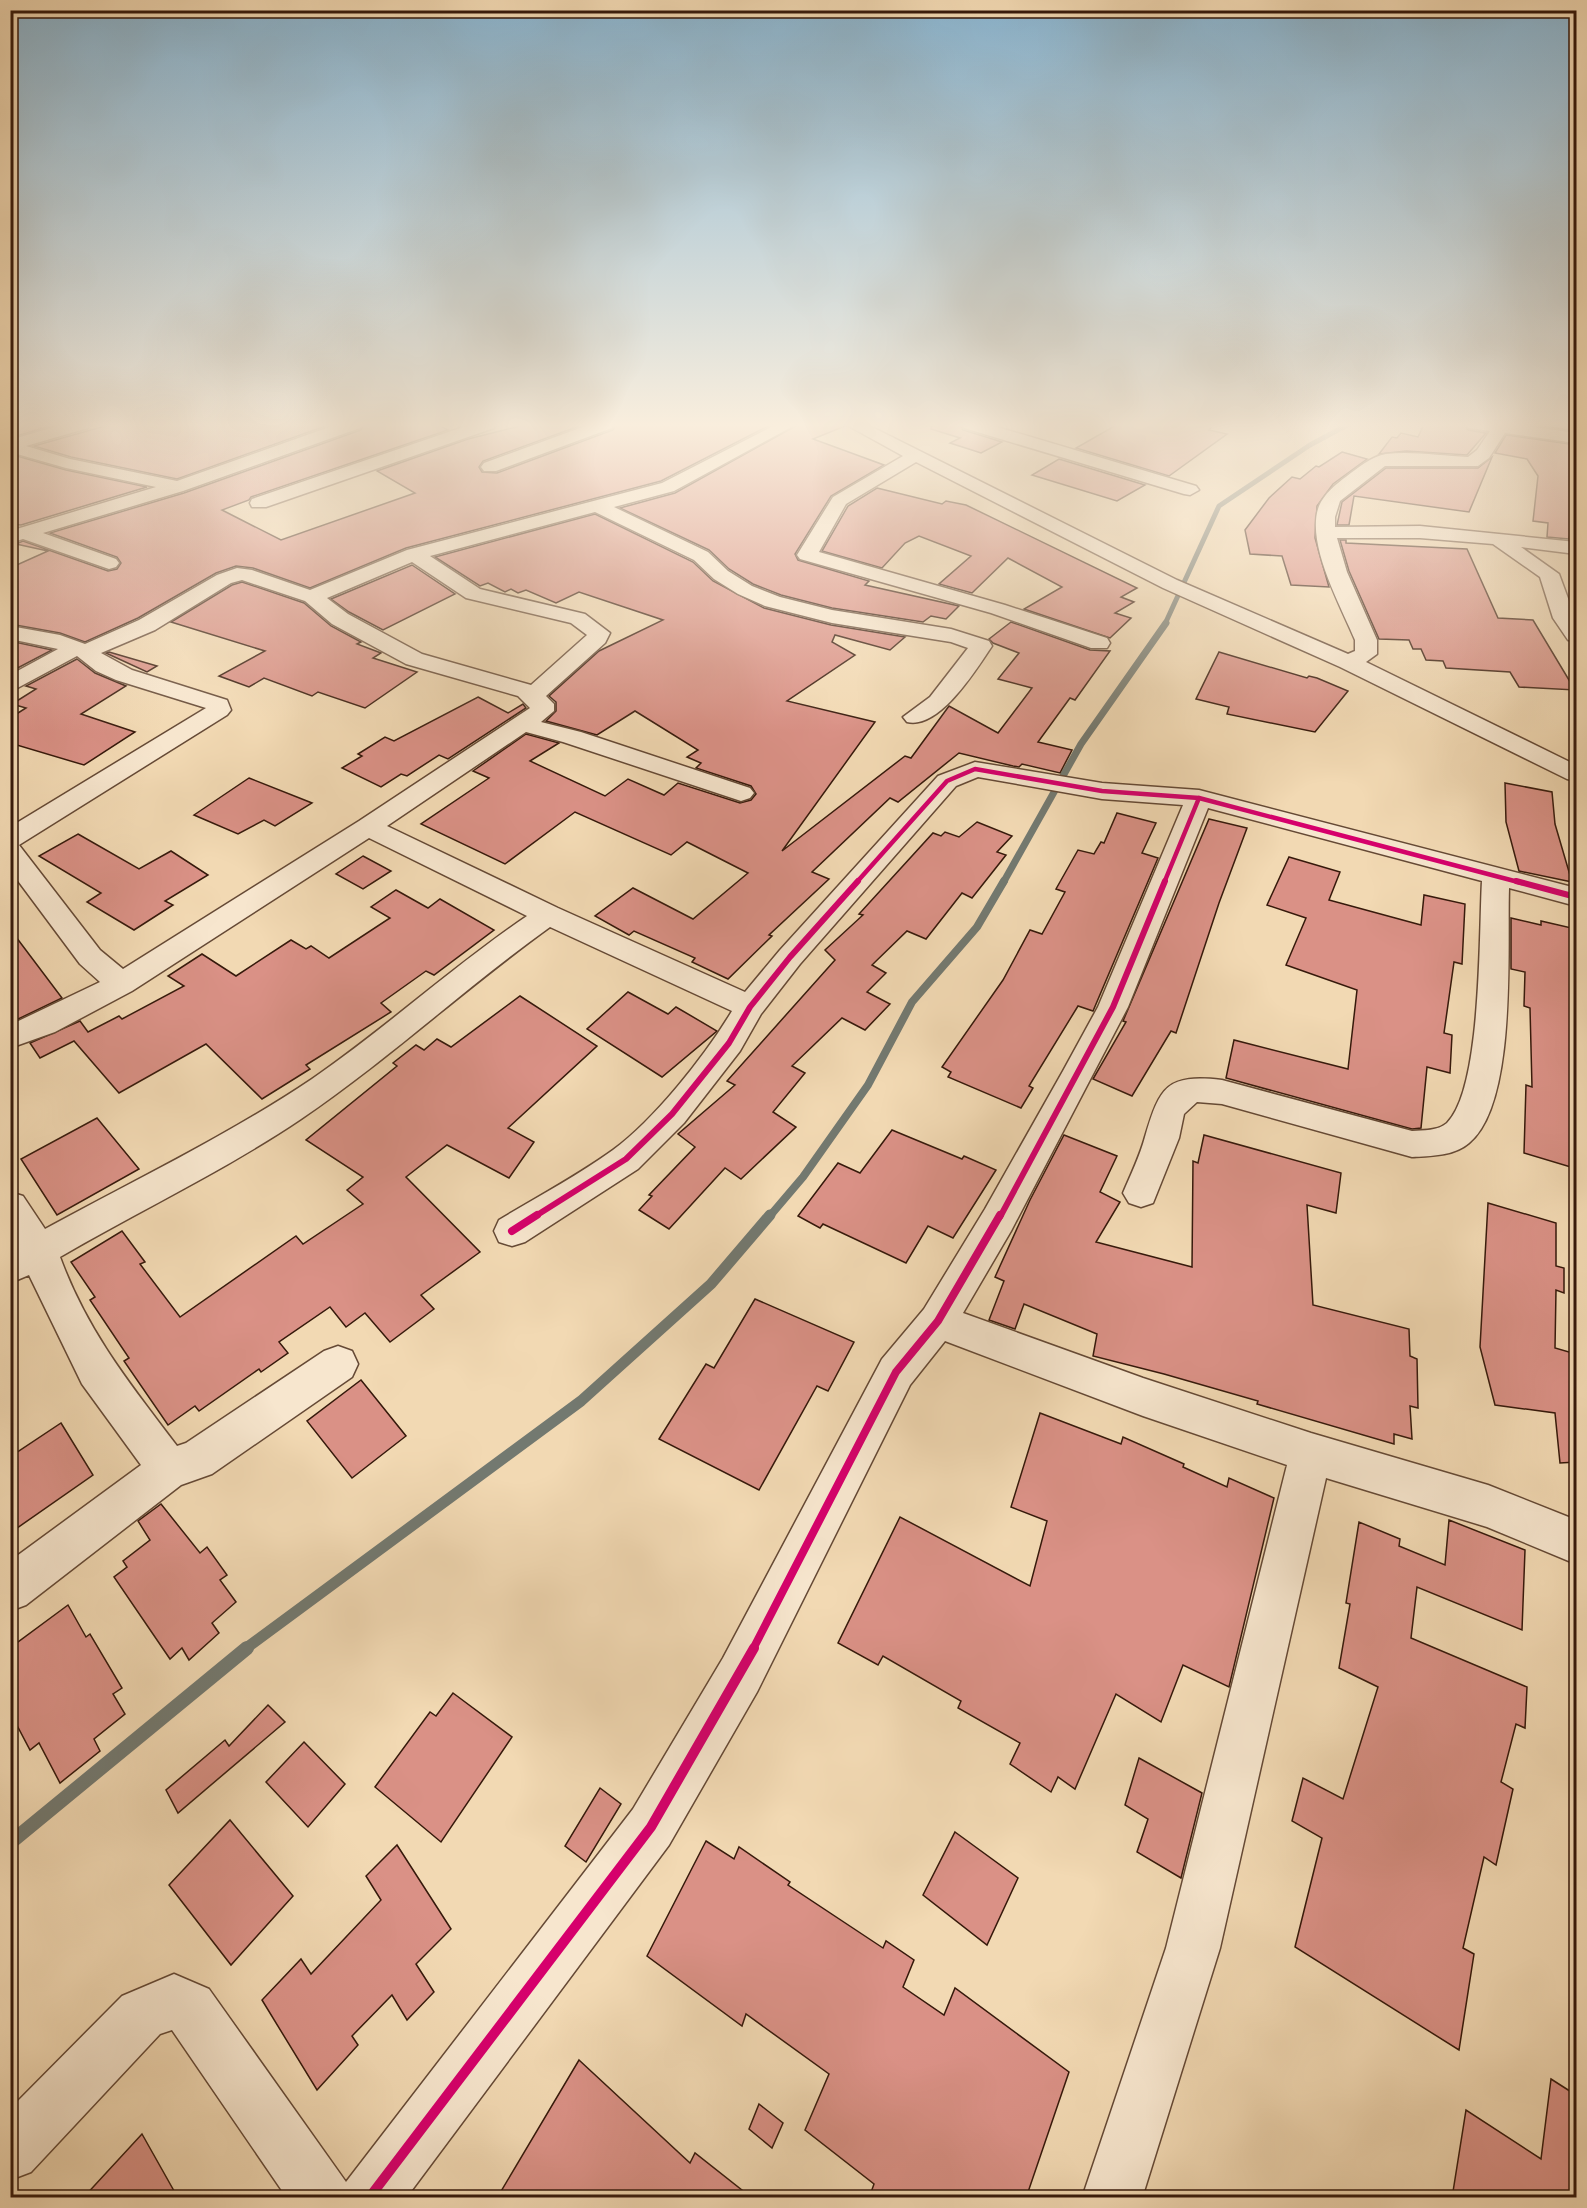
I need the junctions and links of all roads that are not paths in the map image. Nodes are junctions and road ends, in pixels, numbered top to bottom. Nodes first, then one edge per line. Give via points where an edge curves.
1 (44, 527) edge
2 (517, 527) edge
3 (641, 527) edge
4 (824, 527) edge
5 (1059, 527) edge
6 (1327, 527) edge
7 (1327, 533) junction
8 (17, 535) edge
9 (1495, 539) junction
10 (1576, 548) edge
11 (414, 554) junction
12 (109, 564) dead end
13 (312, 597) junction
14 (10, 632) edge
15 (1576, 635) edge
16 (1099, 643) dead end
17 (81, 650) junction
18 (1348, 662) junction
19 (10, 685) edge
20 (533, 695) junction
21 (915, 717) dead end
22 (521, 724) junction
23 (1576, 774) edge
24 (741, 793) dead end
25 (1199, 798) junction
26 (368, 827) junction
27 (12, 854) edge
28 (1496, 875) junction
29 (1576, 897) edge
30 (548, 915) junction
31 (121, 984) junction
32 (750, 1007) junction
33 (10, 1037) edge
34 (1141, 1193) dead end
35 (10, 1206) edge
36 (512, 1231) dead end
37 (25, 1259) edge
38 (938, 1321) junction
39 (338, 1364) dead end
40 (1311, 1453) junction
41 (169, 1468) junction
42 (1576, 1542) edge
43 (10, 1589) edge
44 (10, 2151) edge
45 (323, 2198) edge
46 (369, 2198) edge
47 (1112, 2198) edge

1 - 8 street
2 - 11 street
3 - 21 street via 701,556 737,586 782,604 953,636 981,646 938,702
4 - 16 street via 807,555 998,609
5 - 18 street via 1201,598
6 - 7 street
7 - 9 street via 1397,532
7 - 18 street via 1334,562 1366,640 1366,654
8 - 12 street
9 - 10 street
9 - 15 street via 1549,574 1560,609
11 - 13 street
11 - 20 street via 473,594 578,618 597,629 597,638
13 - 17 street via 237,574 147,625
13 - 20 street via 340,619 414,659
14 - 17 street
17 - 19 street
17 - 27 street via 124,675 208,699 219,705 219,710
18 - 23 street
20 - 22 street via 542,704 542,711
22 - 24 street via 572,736
22 - 26 street
25 - 28 street
25 - 32 street via 1102,791 975,769 947,781
25 - 38 street via 1113,1007 998,1220
26 - 30 street
26 - 31 street
27 - 31 street via 90,957
28 - 29 street
28 - 34 street via 1488,1062 1477,1107 1458,1133 1443,1141 1412,1144 1222,1092 1192,1089 1177,1098 1168,1111
30 - 32 street
30 - 37 street via 326,1086 277,1119
31 - 33 street
32 - 36 street via 729,1043 672,1114 626,1159
35 - 37 street
37 - 41 street via 52,1286 96,1371
38 - 40 street via 1143,1397
38 - 46 street via 897,1372 740,1675 651,1827
39 - 41 street via 197,1460
40 - 42 street via 1488,1506
40 - 47 street via 1193,1948
41 - 43 street
44 - 45 street via 141,2015 174,2001 190,2008

